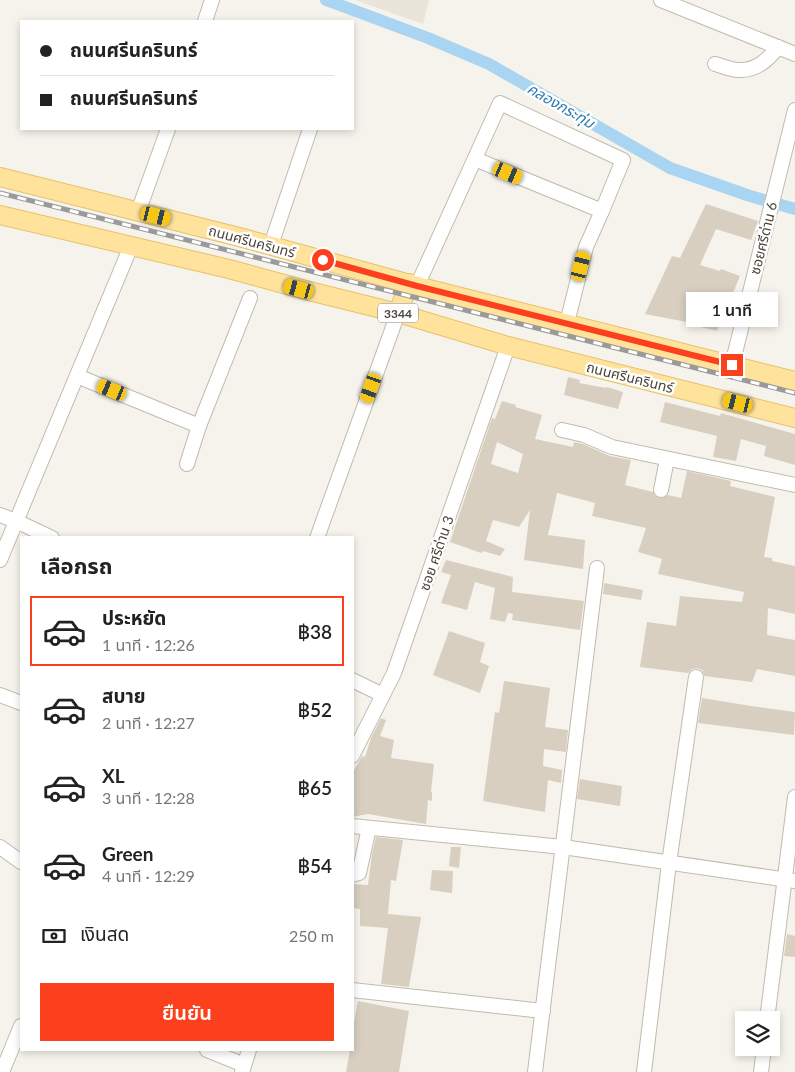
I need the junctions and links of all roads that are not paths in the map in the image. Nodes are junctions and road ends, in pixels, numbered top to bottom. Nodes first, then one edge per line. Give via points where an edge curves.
1 (212, 0) edge
2 (660, 0) edge
3 (205, 20) edge
4 (778, 47) junction
5 (795, 54) edge
6 (715, 64) dead end
7 (795, 110) edge
8 (168, 130) edge
9 (310, 130) edge
10 (474, 159) junction
11 (0, 177) edge
12 (602, 211) junction
13 (138, 212) junction
14 (0, 215) edge
15 (271, 245) junction
16 (131, 246) junction
17 (413, 284) junction
18 (250, 298) dead end
19 (398, 313) junction
20 (567, 323) junction
21 (508, 346) junction
22 (732, 365) junction
23 (77, 376) junction
24 (795, 381) edge
25 (795, 418) edge
26 (199, 426) junction
27 (562, 430) dead end
28 (667, 459) junction
29 (187, 464) dead end
30 (795, 485) edge
31 (661, 490) dead end
32 (0, 514) edge
33 (16, 521) junction
34 (48, 536) edge
35 (318, 536) edge
36 (0, 560) edge
37 (597, 568) dead end
38 (696, 677) dead end
39 (354, 681) edge
40 (0, 695) edge
41 (383, 695) junction
42 (20, 704) edge
43 (354, 752) edge
44 (795, 797) edge
45 (354, 826) edge
46 (369, 828) junction
47 (0, 847) edge
48 (563, 847) junction
49 (20, 861) edge
50 (669, 863) junction
51 (354, 874) edge
52 (790, 881) edge
53 (354, 990) edge
54 (543, 1011) junction
55 (768, 1011) edge
56 (20, 1028) edge
57 (209, 1051) edge
58 (248, 1051) edge
59 (763, 1056) edge
60 (243, 1069) edge
61 (2, 1072) edge
62 (535, 1072) edge
63 (644, 1072) edge
64 (761, 1072) edge

1 - 3 street
2 - 4 street
4 - 5 street
4 - 6 street via 754,68 739,70
7 - 22 street, ซอยศรีด่าน 6
8 - 13 street
9 - 15 street
10 - 12 street
10 - 12 street via 500,103 623,160
10 - 17 street
11 - 13 main road, ถนนศรีนครินทร์ / 3344
12 - 20 street via 586,247
13 - 15 main road, ถนนศรีนครินทร์ / 3344
14 - 16 main road, ถนนศรีนครินทร์ / 3344
15 - 17 main road, ถนนศรีนครินทร์ / 3344
16 - 19 main road, ถนนศรีนครินทร์ / 3344
16 - 23 street
17 - 19 main road
17 - 20 main road, ถนนศรีนครินทร์ / 3344
18 - 26 street
19 - 21 main road, ถนนศรีนครินทร์ / 3344
19 - 35 street
20 - 22 main road, ถนนศรีนครินทร์ / 3344
21 - 25 main road, ถนนศรีนครินทร์ / 3344
21 - 41 street, ซอย ศรีด่าน 3 via 394,673
22 - 24 main road, ถนนศรีนครินทร์ / 3344
23 - 26 street
23 - 33 street
26 - 29 street
27 - 28 street via 612,447
28 - 30 street
28 - 31 street
32 - 33 street
33 - 34 street
33 - 36 street
37 - 48 street
38 - 50 street
39 - 41 street
40 - 42 street
41 - 43 street, ซอย ศรีด่าน 3
44 - 52 street
45 - 46 street
46 - 48 street
46 - 51 street via 359,873
47 - 49 street
48 - 50 street
48 - 54 street
50 - 52 street
50 - 63 street
52 - 55 street
53 - 54 street
54 - 62 street
56 - 61 street
57 - 60 street
58 - 60 street
59 - 64 street

